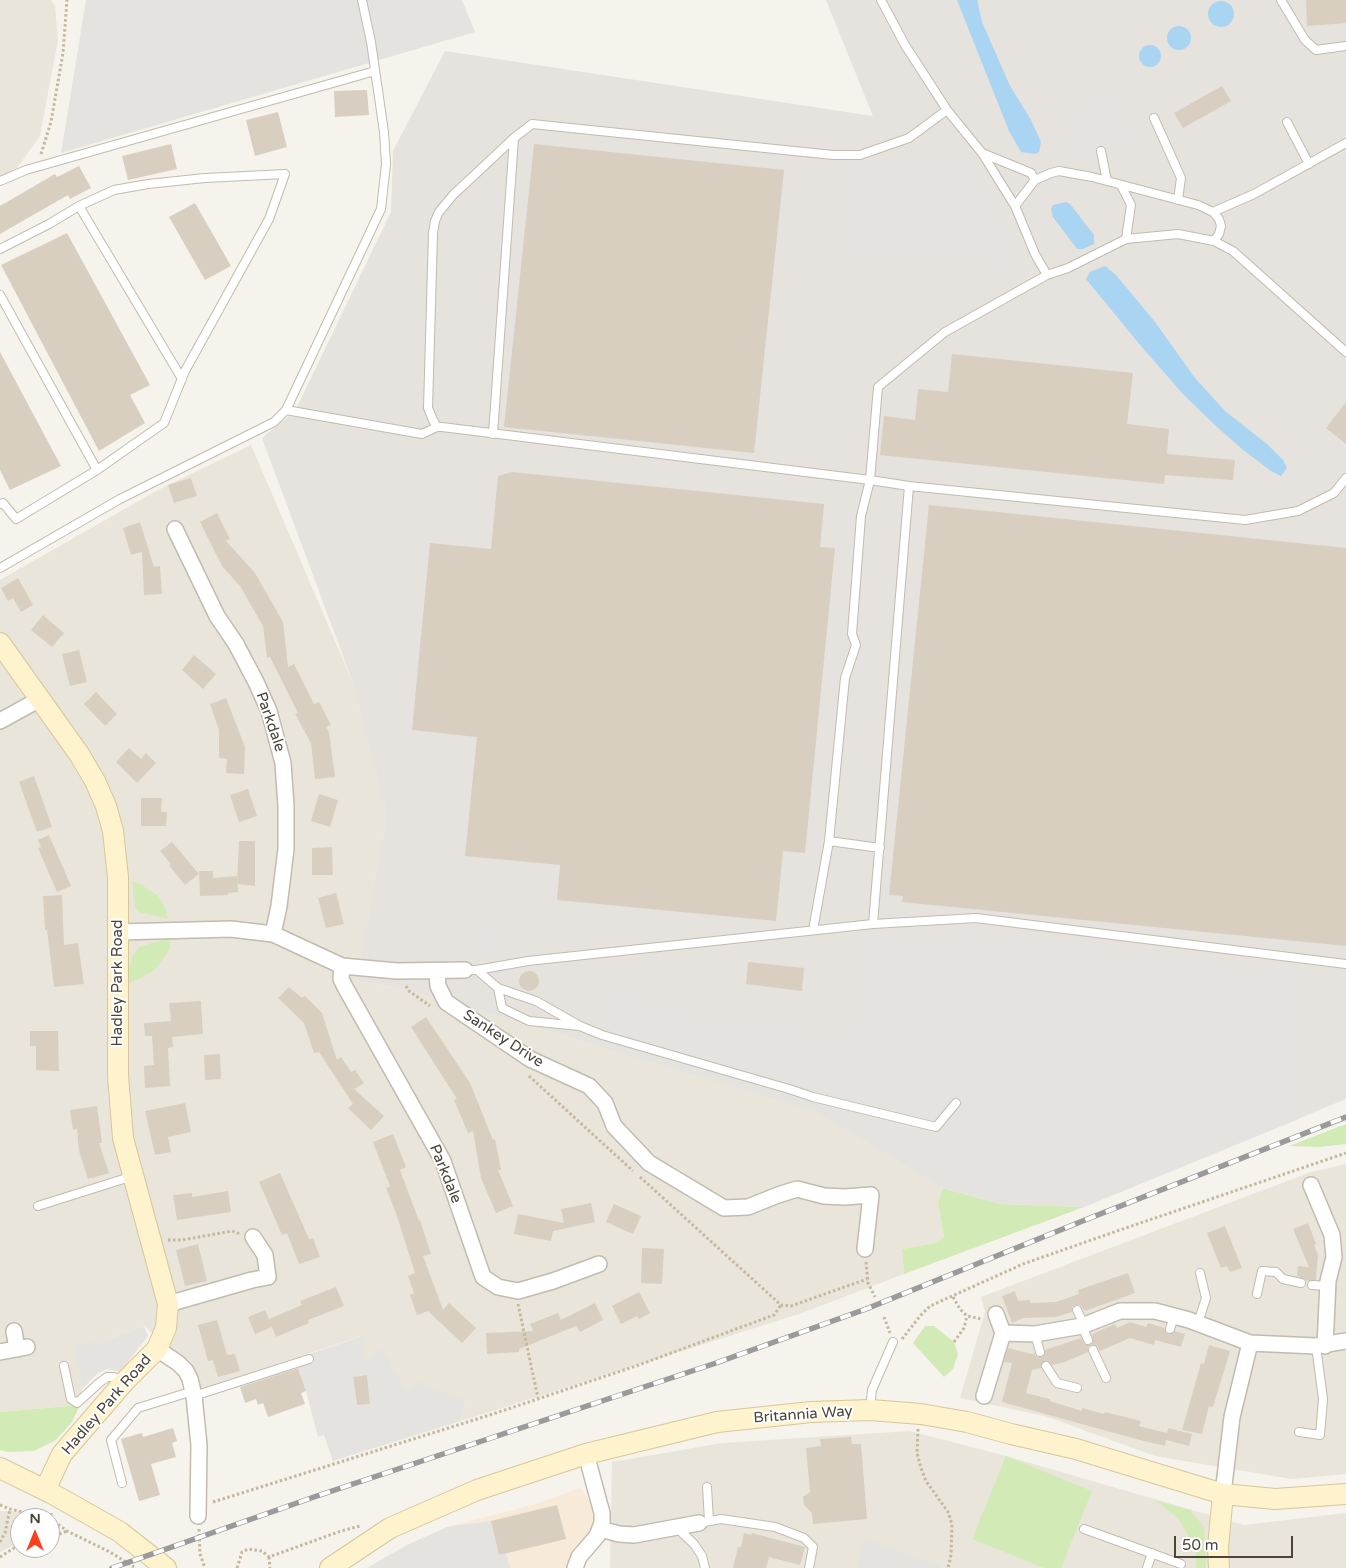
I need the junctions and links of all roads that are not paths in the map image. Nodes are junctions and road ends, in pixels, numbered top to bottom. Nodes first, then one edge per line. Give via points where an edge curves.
1 (362, 0) edge
2 (882, 0) edge
3 (1282, 0) edge
4 (1346, 46) edge
5 (376, 71) junction
6 (947, 110) junction
7 (1154, 118) dead end
8 (1287, 122) dead end
9 (514, 138) junction
10 (1346, 143) edge
11 (1101, 151) dead end
12 (982, 153) junction
13 (1309, 164) junction
14 (1035, 180) junction
15 (0, 181) edge
16 (1107, 181) junction
17 (1121, 185) junction
18 (1178, 200) junction
19 (80, 206) junction
20 (1015, 206) junction
21 (1213, 212) junction
22 (1126, 239) junction
23 (1214, 241) junction
24 (0, 249) edge
25 (1047, 275) junction
26 (0, 295) edge
27 (1346, 352) edge
28 (182, 378) junction
29 (286, 410) junction
30 (437, 426) junction
31 (494, 434) junction
32 (97, 470) junction
33 (1346, 478) edge
34 (870, 480) junction
35 (910, 486) junction
36 (0, 504) edge
37 (175, 529) dead end
38 (0, 568) edge
39 (0, 643) edge
40 (40, 699) junction
41 (0, 721) edge
42 (829, 841) junction
43 (880, 848) junction
44 (873, 924) junction
45 (813, 930) junction
46 (118, 932) junction
47 (272, 934) junction
48 (1346, 964) edge
49 (342, 966) junction
50 (471, 970) junction
51 (437, 971) junction
52 (498, 988) junction
53 (580, 1026) junction
54 (956, 1103) dead end
55 (133, 1176) junction
56 (1311, 1185) dead end
57 (38, 1206) dead end
58 (253, 1237) road end
59 (865, 1249) road end
60 (599, 1264) dead end
61 (1200, 1273) dead end
62 (1301, 1283) dead end
63 (1312, 1285) dead end
64 (1328, 1286) junction
65 (1257, 1294) dead end
66 (168, 1304) junction
67 (1078, 1310) dead end
68 (997, 1316) road end
69 (1198, 1323) junction
70 (1083, 1325) junction
71 (14, 1331) dead end
72 (1002, 1333) junction
73 (1035, 1334) junction
74 (1088, 1340) dead end
75 (1346, 1341) edge
76 (893, 1342) road end
77 (1250, 1344) junction
78 (1321, 1346) junction
79 (157, 1349) junction
80 (1093, 1350) dead end
81 (0, 1352) edge
82 (1040, 1352) dead end
83 (309, 1359) dead end
84 (64, 1366) dead end
85 (1046, 1366) dead end
86 (1106, 1378) dead end
87 (124, 1382) junction
88 (1077, 1388) dead end
89 (194, 1393) junction
90 (984, 1396) dead end
91 (870, 1410) junction
92 (1299, 1432) dead end
93 (586, 1454) junction
94 (0, 1468) edge
95 (122, 1483) dead end
96 (707, 1487) dead end
97 (45, 1490) junction
98 (1223, 1494) junction
99 (1346, 1494) edge
100 (198, 1511) road end
101 (704, 1522) junction
102 (676, 1528) junction
103 (600, 1529) junction
104 (1084, 1529) dead end
105 (1152, 1553) junction
106 (1181, 1564) dead end
107 (166, 1568) edge
108 (330, 1568) edge
109 (575, 1568) edge
110 (705, 1568) edge
111 (809, 1568) edge
112 (1147, 1568) edge
113 (1219, 1568) edge

1 - 5 lane
2 - 6 lane
3 - 4 lane via 1306,40 1316,50
5 - 15 lane via 26,170
5 - 29 lane via 386,164 381,209
6 - 9 lane via 909,138 860,155 833,155 532,124
6 - 12 lane
7 - 18 lane via 1181,178
8 - 13 lane
9 - 30 lane via 453,195 435,221 428,408
9 - 31 lane
10 - 13 lane
11 - 16 lane
12 - 14 lane via 1031,173
12 - 20 lane
13 - 21 lane
14 - 16 lane via 1059,172
14 - 20 lane
16 - 17 lane
17 - 18 lane
17 - 22 lane via 1131,205
18 - 21 lane
19 - 24 lane
19 - 28 lane
19 - 28 lane via 114,190 148,184 285,174 268,220
20 - 25 lane
21 - 23 lane via 1221,226
22 - 23 lane via 1178,234
22 - 25 lane
23 - 27 lane via 1234,251
25 - 34 lane via 945,332 878,387
26 - 32 lane
28 - 32 lane via 164,423
29 - 30 lane via 422,434
29 - 38 lane via 274,422 120,499
30 - 31 lane
31 - 34 lane
32 - 36 lane via 16,519 3,503
33 - 35 lane via 1334,493 1298,511 1245,520
34 - 35 lane
34 - 42 lane via 861,516 852,634 856,645 845,678
35 - 43 lane
37 - 47 street, Parkdale via 217,616 256,682 269,710 284,763 286,850
39 - 40 street, Hadley Park Road
40 - 41 street
40 - 46 street, Hadley Park Road via 83,760 106,806 116,849
42 - 43 lane
42 - 45 lane
43 - 44 lane
44 - 45 lane
44 - 48 lane via 976,918
45 - 50 lane
46 - 47 street via 232,929
46 - 55 street, Hadley Park Road via 118,1076 123,1138
47 - 49 street
49 - 51 street
49 - 60 street, Parkdale via 341,979 345,987 443,1161 483,1277 498,1287 518,1291
50 - 51 street
50 - 52 lane
51 - 59 street, Sankey Drive via 438,986 446,1002 530,1059 589,1086 605,1103 614,1126 649,1163 724,1208 748,1207 797,1189 824,1196 871,1195
52 - 53 lane via 536,1001
52 - 53 lane via 502,1008 529,1021
53 - 54 lane via 813,1097 936,1127
55 - 57 lane
55 - 66 street, Hadley Park Road
56 - 64 street via 1332,1235 1334,1257
58 - 66 street via 265,1255 268,1277
61 - 69 lane via 1206,1298
62 - 65 lane via 1283,1279 1276,1272 1262,1271
63 - 64 lane
64 - 78 street
66 - 79 street, Hadley Park Road via 166,1328
67 - 70 lane
68 - 72 street
69 - 70 street via 1172,1323 1155,1311 1120,1311
69 - 77 street
70 - 73 street
70 - 74 lane
71 - 81 street via 22,1348
72 - 73 street
72 - 90 street
73 - 82 lane
75 - 78 street
76 - 91 lane via 872,1390
77 - 78 street
77 - 98 street via 1232,1417
78 - 92 lane via 1323,1399 1320,1435
79 - 87 street, Hadley Park Road
79 - 89 street, Hadley Park Road via 186,1371
80 - 86 lane
83 - 89 lane
84 - 87 lane via 71,1399 77,1403 107,1377
85 - 88 lane via 1056,1384
87 - 97 street, Hadley Park Road via 62,1454
89 - 95 lane via 138,1408 111,1440
89 - 100 street, Hadley Park Road via 199,1445
91 - 93 street, Britannia Way via 811,1412 717,1422
91 - 98 street, Britannia Way via 968,1422 1076,1449
93 - 103 street via 602,1513
93 - 108 street, Britannia Way via 477,1490 390,1528
94 - 97 street
96 - 101 lane
97 - 107 street via 120,1532
98 - 99 street, Britannia Way via 1275,1498
98 - 113 street
101 - 102 street
101 - 111 lane via 721,1519 775,1527 804,1538 813,1547
102 - 103 street via 634,1535
102 - 110 lane via 694,1544
103 - 109 street via 579,1557
104 - 105 lane
105 - 106 lane
105 - 112 lane

